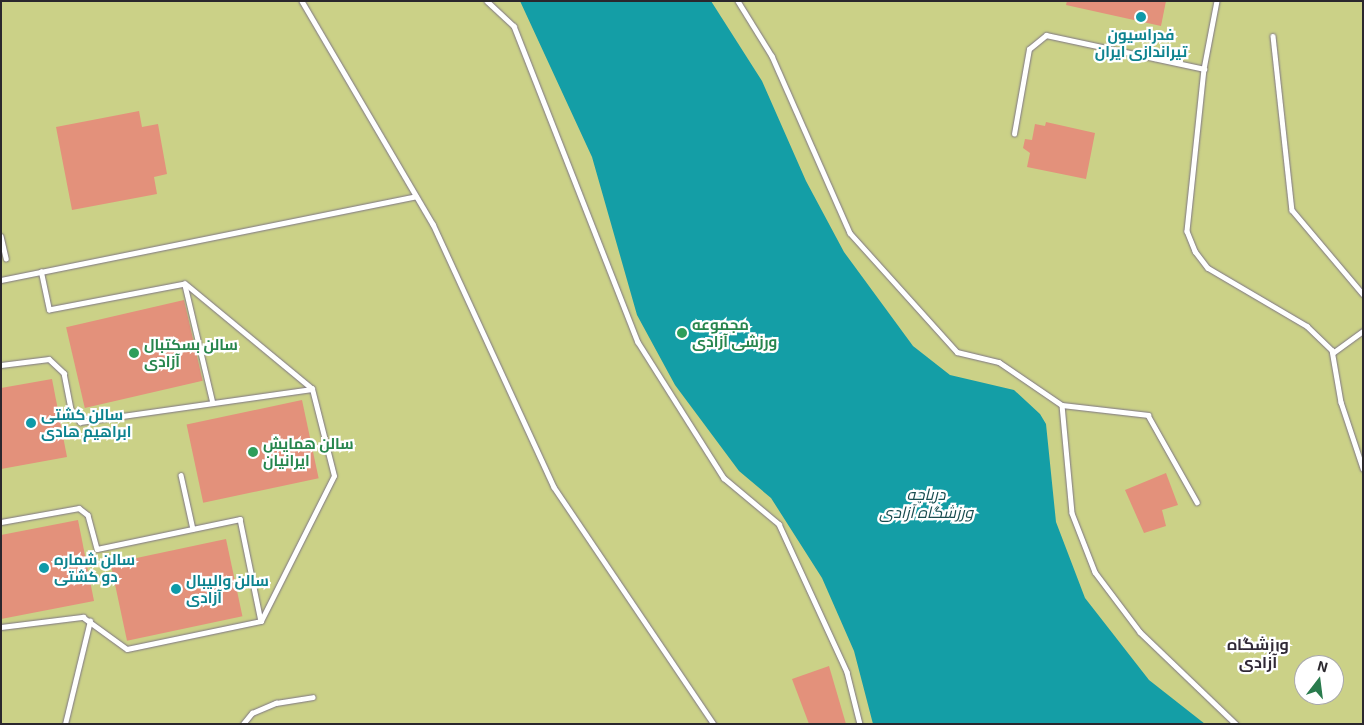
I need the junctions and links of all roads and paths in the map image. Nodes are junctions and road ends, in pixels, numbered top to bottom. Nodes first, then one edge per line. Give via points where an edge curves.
1 (302, 1) edge
2 (487, 1) edge
3 (738, 1) edge
4 (1217, 1) edge
5 (1273, 36) dead end
6 (1204, 70) junction
7 (1014, 134) dead end
8 (416, 196) junction
9 (1, 236) edge
10 (6, 258) dead end
11 (41, 272) junction
12 (1, 280) edge
13 (184, 284) junction
14 (1363, 294) edge
15 (1363, 331) edge
16 (1332, 350) junction
17 (1, 365) edge
18 (312, 389) junction
19 (213, 403) junction
20 (1062, 405) junction
21 (1363, 468) edge
22 (181, 475) dead end
23 (1197, 502) dead end
24 (1, 522) edge
25 (193, 529) junction
26 (90, 621) junction
27 (261, 621) junction
28 (1, 628) edge
29 (313, 697) dead end
30 (65, 724) edge
31 (243, 724) edge
32 (714, 724) edge
33 (860, 724) edge
34 (1236, 724) edge

1 - 8 lane
2 - 33 lane via 514,26 638,342 724,478 779,524 847,672
3 - 20 lane via 772,56 850,233 957,352 999,362
4 - 6 lane
5 - 14 lane via 1292,210
6 - 7 lane via 1046,34 1029,49
6 - 16 lane via 1187,231 1195,251 1208,268 1307,326
8 - 11 lane
8 - 32 lane via 501,364 554,487
9 - 10 lane
11 - 12 lane
11 - 13 lane via 49,310
13 - 18 lane
13 - 19 lane
15 - 16 lane
16 - 21 lane via 1341,402
17 - 19 lane via 49,359 64,373 71,409 80,422
18 - 19 lane
18 - 27 lane via 334,476
20 - 23 lane via 1148,415
20 - 34 lane via 1072,513 1095,572 1140,632
22 - 25 lane
24 - 25 lane via 79,508 88,515 96,549
25 - 27 lane via 240,519
26 - 27 lane via 127,650
26 - 28 lane via 83,616
26 - 30 lane
29 - 31 lane via 276,704 252,713

